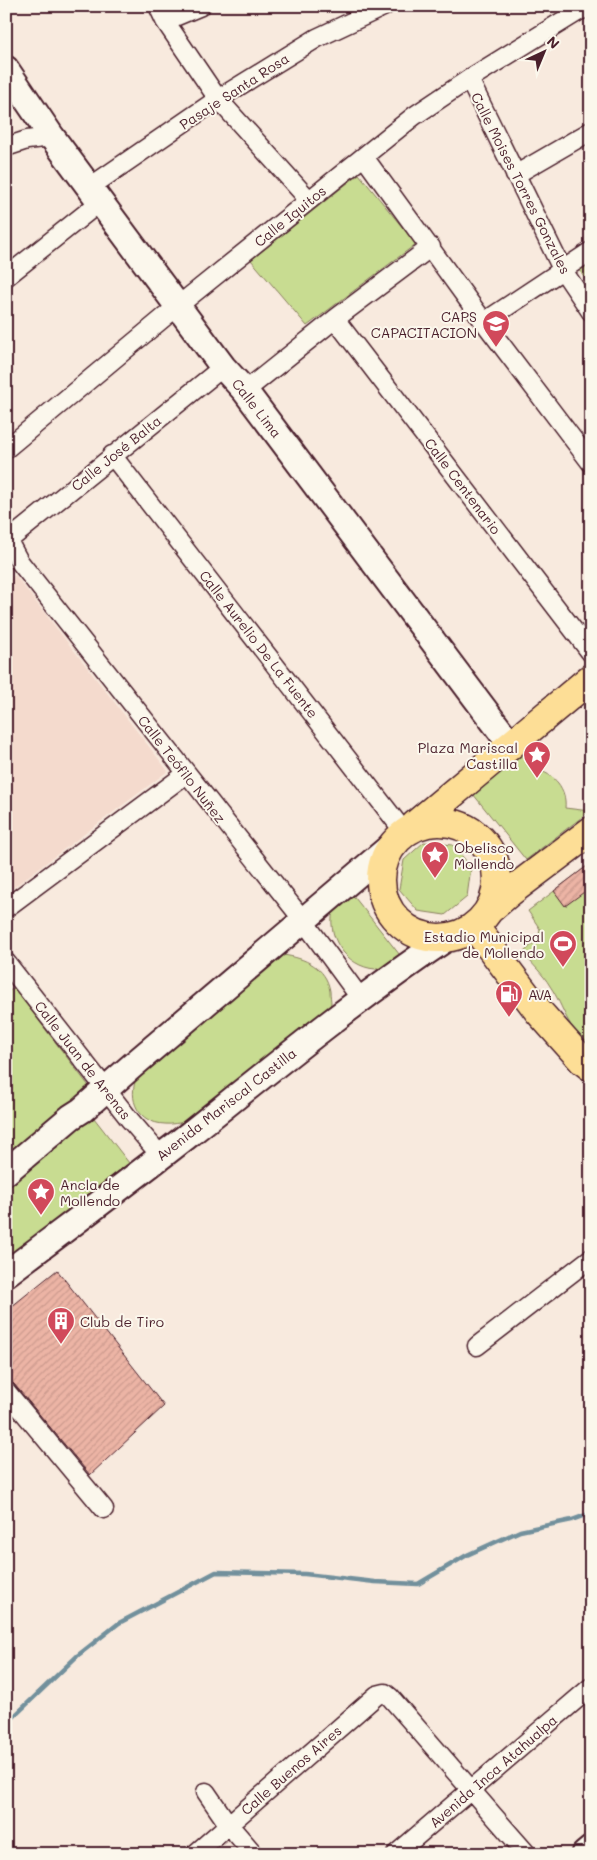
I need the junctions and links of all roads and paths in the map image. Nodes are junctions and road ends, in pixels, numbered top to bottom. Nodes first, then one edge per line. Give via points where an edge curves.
1 (201, 6) edge
2 (385, 6) edge
3 (591, 6) edge
4 (162, 13) edge
5 (6, 69) edge
6 (469, 79) junction
7 (218, 99) junction
8 (591, 131) edge
9 (52, 137) junction
10 (6, 147) edge
11 (364, 157) junction
12 (515, 175) junction
13 (95, 194) junction
14 (309, 200) junction
15 (431, 247) junction
16 (591, 251) edge
17 (562, 269) junction
18 (6, 277) edge
19 (178, 305) junction
20 (591, 312) edge
21 (335, 319) junction
22 (484, 322) junction
23 (223, 367) junction
24 (245, 391) junction
25 (6, 448) edge
26 (112, 455) junction
27 (591, 463) edge
28 (8, 538) edge
29 (12, 566) edge
30 (591, 653) edge
31 (591, 678) edge
32 (511, 745) junction
33 (186, 774) junction
34 (591, 831) edge
35 (403, 835) junction
36 (6, 908) edge
37 (482, 918) junction
38 (303, 920) junction
39 (447, 938) junction
40 (6, 962) edge
41 (361, 999) junction
42 (588, 1067) edge
43 (106, 1089) junction
44 (161, 1156) junction
45 (6, 1172) edge
46 (591, 1258) edge
47 (6, 1274) edge
48 (477, 1346) dead end
49 (6, 1391) edge
50 (104, 1509) dead end
51 (591, 1687) edge
52 (472, 1789) junction
53 (206, 1792) dead end
54 (228, 1824) junction
55 (591, 1849) edge
56 (195, 1854) edge
57 (254, 1854) edge
58 (396, 1854) edge
59 (527, 1854) edge
60 (585, 1854) edge

1 - 4 street
2 - 7 street, Pasaje Santa Rosa via 317,38
3 - 6 street, Calle Iquitos
4 - 7 street
5 - 9 street, Calle Lima
6 - 11 street, Calle Iquitos via 414,116
6 - 12 street, Calle Moises Torres Gonzales
7 - 13 street, Pasaje Santa Rosa
7 - 14 street
8 - 12 street
9 - 10 street
9 - 13 street, Calle Lima
11 - 14 street, Calle Iquitos
11 - 15 street
12 - 17 street, Calle Moises Torres Gonzales
13 - 18 street, Pasaje Santa Rosa
13 - 19 street, Calle Lima
14 - 19 street, Calle Iquitos
15 - 21 street
15 - 22 street
16 - 17 street
17 - 20 street, Calle Moises Torres Gonzales
17 - 22 street
19 - 23 street, Calle Lima
19 - 25 street, Calle Iquitos
21 - 24 street
21 - 30 street, Calle Centenario
22 - 27 street
23 - 24 street, Calle Lima
23 - 26 street, Calle José Balta
24 - 32 street, Calle Lima
26 - 28 street, Calle José Balta
26 - 35 street, Calle Aurelio De La Fuente
28 - 29 street, Calle Teófilo Nuñez
29 - 33 street, Calle Teófilo Nuñez
31 - 32 main road
32 - 35 main road
33 - 36 street
33 - 38 street, Calle Teófilo Nuñez
34 - 37 main road via 510,892
35 - 37 main road via 429,822 444,822 473,833 483,842 492,856 497,884 494,898
35 - 38 street
35 - 39 main road via 384,859 381,888 387,908 412,932
37 - 39 main road via 459,935
37 - 42 main road via 534,1005
38 - 41 street, Calle Teófilo Nuñez
38 - 43 street
39 - 41 street, Avenida Mariscal Castilla
40 - 43 street, Calle Juan de Arenas
41 - 44 street, Avenida Mariscal Castilla
43 - 44 street, Calle Juan de Arenas
43 - 45 street
44 - 47 street, Avenida Mariscal Castilla
46 - 48 street
49 - 50 street
51 - 52 street, Avenida Inca Atahualpa
52 - 54 street, Calle Buenos Aires via 385,1693 377,1696
52 - 58 street, Avenida Inca Atahualpa
52 - 59 street
53 - 54 street
54 - 56 street, Calle Buenos Aires
54 - 57 street
55 - 60 street

